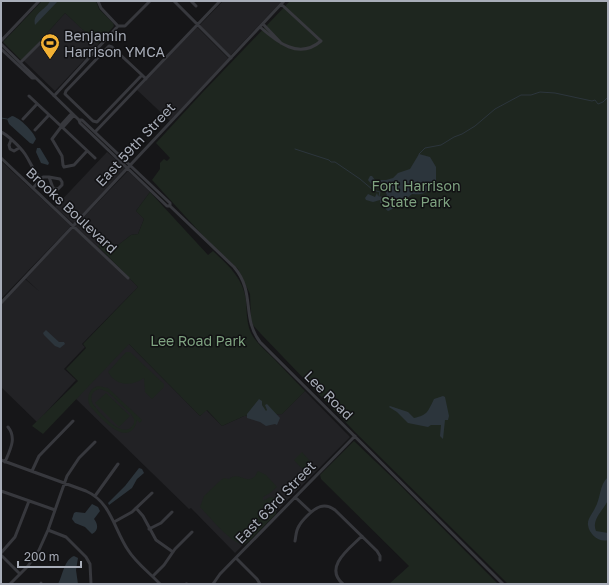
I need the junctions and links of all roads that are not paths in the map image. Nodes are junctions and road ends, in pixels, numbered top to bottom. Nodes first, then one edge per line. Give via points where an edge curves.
1 (39, 1) edge
2 (98, 1) edge
3 (150, 1) edge
4 (174, 1) edge
5 (191, 1) edge
6 (220, 1) edge
7 (284, 1) edge
8 (282, 4) junction
9 (196, 6) dead end
10 (197, 25) junction
11 (262, 25) junction
12 (118, 26) junction
13 (1, 42) edge
14 (41, 42) dead end
15 (1, 48) edge
16 (231, 58) junction
17 (21, 62) junction
18 (142, 75) junction
19 (35, 78) junction
20 (146, 79) junction
21 (29, 96) dead end
22 (54, 96) junction
23 (37, 104) junction
24 (74, 104) junction
25 (72, 112) junction
26 (85, 114) junction
27 (49, 115) junction
28 (23, 119) dead end
29 (79, 120) junction
30 (61, 127) junction
31 (35, 130) dead end
32 (1, 132) edge
33 (95, 132) junction
34 (11, 140) junction
35 (19, 148) junction
36 (87, 151) junction
37 (1, 158) edge
38 (95, 158) dead end
39 (129, 167) junction
40 (49, 177) junction
41 (41, 179) junction
42 (32, 188) junction
43 (73, 226) junction
44 (128, 278) dead end
45 (1, 302) edge
46 (73, 421) dead end
47 (8, 427) dead end
48 (355, 436) junction
49 (95, 442) dead end
50 (1, 460) edge
51 (5, 462) junction
52 (118, 464) dead end
53 (32, 471) junction
54 (65, 483) junction
55 (2, 491) edge
56 (152, 493) dead end
57 (1, 496) edge
58 (95, 496) junction
59 (295, 497) junction
60 (29, 501) junction
61 (136, 508) junction
62 (55, 510) junction
63 (172, 512) dead end
64 (311, 512) junction
65 (114, 522) junction
66 (149, 529) junction
67 (48, 530) junction
68 (192, 532) dead end
69 (362, 536) junction
70 (295, 541) dead end
71 (173, 552) junction
72 (1, 554) edge
73 (236, 558) junction
74 (380, 560) dead end
75 (20, 574) junction
76 (153, 576) junction
77 (10, 584) edge
78 (91, 584) edge
79 (160, 584) edge
80 (213, 584) edge
81 (260, 584) edge
82 (343, 584) edge
83 (503, 584) edge

1 - 13 street
2 - 12 street via 101,8
3 - 12 street via 125,26
4 - 10 street
5 - 9 street
6 - 10 street
7 - 8 street, East 59th Street
8 - 11 street, East 59th Street
8 - 11 street via 321,41 302,49 290,47 281,43
10 - 16 street
10 - 20 street
11 - 16 street, East 59th Street
12 - 22 street
13 - 17 street, Lee Road
14 - 17 street
15 - 19 street, Lee Road
16 - 39 street, East 59th Street
17 - 19 street, Lee Road
18 - 20 street
18 - 24 street via 110,46 65,92
18 - 26 street via 97,122
19 - 22 street, Lee Road
20 - 33 street
21 - 23 street
22 - 25 street, Lee Road
23 - 27 street
23 - 28 street
24 - 25 street
24 - 26 street
25 - 29 street, Lee Road
25 - 30 street
26 - 29 street
27 - 30 street
27 - 31 street
29 - 33 street, Lee Road
29 - 39 street, Lee Road
30 - 36 street
30 - 36 street via 52,138 62,156 64,167 74,165
32 - 34 street
33 - 39 street, Lee Road
34 - 35 street
34 - 35 street via 10,149 14,151
35 - 41 street
36 - 38 street
37 - 42 street, Brooks Boulevard
39 - 43 street, East 59th Street
39 - 48 street, Lee Road via 170,203 170,206 239,274 248,294 251,324 260,342
40 - 40 street via 53,188 62,185 60,179
40 - 41 street via 44,176
41 - 42 street
42 - 43 street, Brooks Boulevard
43 - 44 street, Brooks Boulevard
43 - 45 street, East 59th Street
46 - 53 street via 39,456
47 - 51 street via 13,440
48 - 59 street, East 63rd Street
48 - 83 street, Lee Road
49 - 54 street via 69,472
50 - 51 street
51 - 53 street
52 - 58 street
53 - 54 street
54 - 58 street
54 - 62 street
55 - 57 street
55 - 60 street
56 - 61 street
58 - 65 street via 105,506
59 - 64 street
59 - 73 street, East 63rd Street
60 - 62 street
60 - 72 street via 15,537
61 - 65 street
61 - 66 street
62 - 67 street
63 - 66 street via 161,523
64 - 69 street via 320,506 331,507
64 - 70 street via 298,526
65 - 76 street via 130,552
66 - 71 street via 158,542
67 - 75 street via 36,555
67 - 78 street via 66,537 86,557 90,564
68 - 71 street
69 - 74 street via 379,554
69 - 82 street via 340,559 336,568 337,577
71 - 76 street
72 - 75 street
73 - 80 street, East 63rd Street
73 - 81 street
75 - 77 street
76 - 79 street

